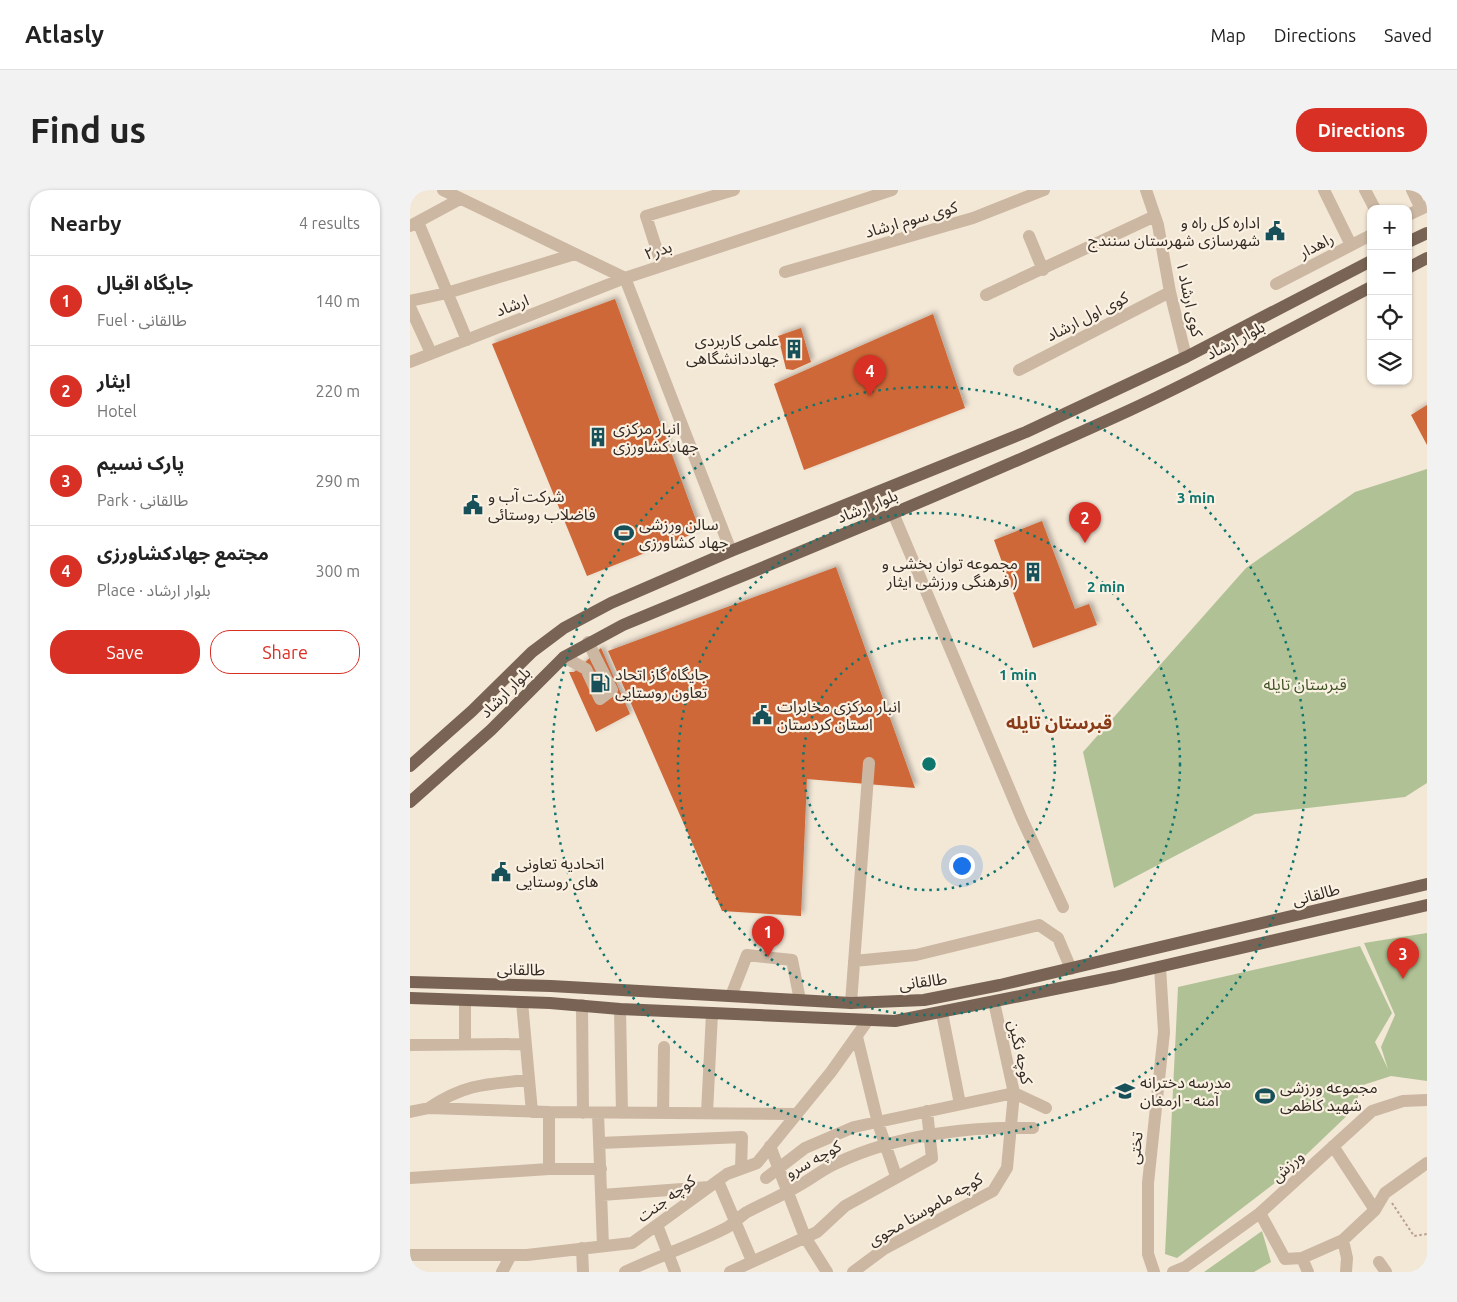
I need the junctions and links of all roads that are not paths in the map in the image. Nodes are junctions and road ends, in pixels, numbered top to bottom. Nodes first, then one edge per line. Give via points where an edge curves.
1 (443, 190) edge
2 (734, 190) edge
3 (892, 190) edge
4 (1044, 190) edge
5 (1146, 190) edge
6 (1324, 190) edge
7 (1365, 190) edge
8 (1412, 190) edge
9 (460, 199) junction
10 (1373, 205) edge
11 (1424, 207) edge
12 (1412, 214) edge
13 (1155, 216) junction
14 (414, 224) edge
15 (1427, 233) edge
16 (1030, 236) dead end
17 (1367, 237) edge
18 (1412, 240) edge
19 (1351, 245) junction
20 (575, 254) junction
21 (1427, 258) edge
22 (1367, 263) edge
23 (662, 266) junction
24 (1412, 266) edge
25 (1043, 270) junction
26 (785, 272) dead end
27 (625, 278) junction
28 (1276, 284) dead end
29 (1367, 290) edge
30 (1170, 292) junction
31 (448, 293) junction
32 (986, 295) dead end
33 (410, 301) edge
34 (410, 307) edge
35 (466, 340) junction
36 (431, 353) junction
37 (1186, 357) junction
38 (410, 362) edge
39 (1019, 370) dead end
40 (867, 496) junction
41 (893, 514) junction
42 (876, 520) junction
43 (731, 551) junction
44 (588, 642) junction
45 (564, 657) junction
46 (868, 763) dead end
47 (410, 766) edge
48 (410, 802) edge
49 (1427, 884) edge
50 (1427, 905) edge
51 (1063, 907) dead end
52 (1155, 950) junction
53 (854, 960) junction
54 (1160, 967) junction
55 (1071, 969) junction
56 (410, 982) edge
57 (510, 985) junction
58 (731, 996) junction
59 (410, 998) edge
60 (465, 1000) junction
61 (800, 1000) junction
62 (508, 1001) junction
63 (522, 1002) junction
64 (994, 1002) junction
65 (851, 1003) junction
66 (582, 1005) junction
67 (620, 1008) junction
68 (712, 1013) junction
69 (942, 1013) junction
70 (868, 1020) junction
71 (857, 1038) junction
72 (465, 1044) junction
73 (524, 1044) junction
74 (410, 1045) edge
75 (664, 1047) dead end
76 (528, 1080) junction
77 (1014, 1093) junction
78 (1427, 1100) edge
79 (960, 1104) junction
80 (429, 1108) junction
81 (1046, 1108) dead end
82 (410, 1112) edge
83 (532, 1112) junction
84 (549, 1112) junction
85 (927, 1112) junction
86 (583, 1113) junction
87 (598, 1113) junction
88 (622, 1113) junction
89 (663, 1113) junction
90 (707, 1113) junction
91 (796, 1114) junction
92 (878, 1123) junction
93 (1011, 1128) junction
94 (1033, 1128) dead end
95 (930, 1136) junction
96 (600, 1143) junction
97 (885, 1144) junction
98 (770, 1146) junction
99 (1333, 1146) junction
100 (1427, 1163) edge
101 (1008, 1168) joint
102 (549, 1169) junction
103 (601, 1169) junction
104 (742, 1169) junction
105 (779, 1170) junction
106 (896, 1176) junction
107 (410, 1178) edge
108 (766, 1178) dead end
109 (713, 1184) junction
110 (788, 1192) junction
111 (602, 1194) junction
112 (1375, 1210) junction
113 (1260, 1213) junction
114 (735, 1221) junction
115 (657, 1225) junction
116 (805, 1237) junction
117 (1343, 1240) junction
118 (604, 1246) junction
119 (582, 1248) junction
120 (668, 1254) junction
121 (511, 1255) junction
122 (410, 1256) edge
123 (1302, 1258) junction
124 (752, 1261) junction
125 (502, 1272) edge
126 (583, 1272) edge
127 (626, 1272) edge
128 (675, 1272) edge
129 (730, 1272) edge
130 (827, 1272) edge
131 (853, 1272) edge
132 (1154, 1272) edge
133 (1173, 1272) edge
134 (1308, 1272) edge
135 (1346, 1272) edge

1 - 9 street
2 - 23 street via 646,216
3 - 23 street, بدر۲
4 - 26 street, کوی سوم ارشاد via 972,218
5 - 13 street, کوی ارشاد ۱
6 - 19 street
7 - 10 street
8 - 11 street
9 - 14 street
9 - 20 street
11 - 12 street
13 - 25 street
13 - 30 street, کوی ارشاد ۱
14 - 31 street
15 - 18 main road
16 - 25 street
17 - 19 street, راهدار
19 - 28 street, راهدار
20 - 27 street
20 - 31 street
21 - 24 main road
22 - 37 main road, بلوار ارشاد
23 - 27 street, بدر۲
25 - 32 street
27 - 35 street, ارشاد
27 - 43 street
29 - 41 main road, بلوار ارشاد via 1137,407
30 - 37 street, کوی ارشاد ۱
30 - 39 street, کوی اول ارشاد
31 - 33 street
31 - 35 street
34 - 36 street
35 - 36 street, ارشاد
36 - 38 street, ارشاد
37 - 40 main road, بلوار ارشاد via 1026,432
40 - 42 main road
40 - 43 main road, بلوار ارشاد
41 - 42 main road, بلوار ارشاد
41 - 51 street via 1022,819
42 - 44 main road, بلوار ارشاد
43 - 47 main road, بلوار ارشاد via 611,603 564,628 532,652
44 - 45 main road, بلوار ارشاد
44 - 45 street via 612,690 600,699 586,669
45 - 48 main road, بلوار ارشاد via 491,730
46 - 53 street
49 - 52 main road, طالقانی
50 - 54 main road, طالقانی
52 - 54 main road
52 - 55 main road, طالقانی
53 - 55 street via 916,955 1040,925 1058,938
53 - 65 street
54 - 64 main road, طالقانی
54 - 132 street, تختی via 1164,1032 1148,1183 1148,1254
55 - 65 main road, طالقانی via 924,1000
56 - 57 main road, طالقانی
57 - 58 main road, طالقانی
57 - 62 main road
58 - 61 main road, طالقانی
58 - 61 street via 747,955 792,960
59 - 60 main road, طالقانی
60 - 62 main road, طالقانی
60 - 72 street
61 - 65 main road, طالقانی
62 - 63 main road, طالقانی
63 - 66 main road, طالقانی
63 - 73 street
64 - 69 main road, طالقانی
64 - 77 street, کوچه نگین
66 - 67 main road, طالقانی
66 - 86 street
67 - 68 main road, طالقانی
67 - 88 street
68 - 70 main road, طالقانی
68 - 90 street
69 - 70 main road, طالقانی via 895,1021
69 - 79 street
70 - 71 street, کوچه جنت
71 - 91 street, کوچه جنت
71 - 92 street
72 - 73 street
72 - 74 street
73 - 76 street
75 - 89 street
76 - 80 street via 471,1086 447,1095
76 - 83 street
77 - 79 street
77 - 81 street
77 - 93 street, کوچه نگین
78 - 99 street, ورزش via 1403,1101 1372,1111
79 - 85 street
80 - 82 street
80 - 83 street
83 - 84 street
84 - 86 street
84 - 102 street
85 - 92 street
85 - 95 street
86 - 87 street
87 - 88 street
87 - 96 street
88 - 89 street
89 - 90 street
90 - 91 street
91 - 98 street, کوچه جنت
92 - 97 street
92 - 105 street via 854,1127 804,1148
93 - 94 street, کوچه سرو
93 - 95 street, کوچه سرو via 955,1130
93 - 101 street, کوچه نگین
95 - 97 street, کوچه سرو
95 - 106 street via 932,1158
96 - 103 street
96 - 104 street via 742,1137
97 - 106 street
97 - 110 street, کوچه سرو via 835,1164
98 - 104 street, کوچه جنت via 757,1163
98 - 105 street
99 - 112 street
99 - 113 street, ورزش
100 - 112 street via 1385,1193
101 - 131 street, کوچه ماموستا محوی via 993,1191 884,1249
102 - 103 street
102 - 107 street
103 - 111 street
104 - 109 street, کوچه جنت
105 - 108 street
105 - 110 street
106 - 116 street via 845,1206 817,1232
109 - 111 street
109 - 114 street
109 - 115 street, کوچه جنت
110 - 114 street, کوچه سرو
110 - 116 street
111 - 118 street
112 - 117 street
113 - 123 street via 1285,1259
113 - 133 street, ورزش via 1185,1267
114 - 120 street, کوچه سرو via 727,1228
114 - 124 street
115 - 118 street, کوچه جنت via 632,1243
115 - 120 street
116 - 124 street
116 - 130 street
117 - 123 street
117 - 135 street
118 - 119 street, کوچه جنت
119 - 121 street, کوچه جنت
119 - 126 street
120 - 127 street, کوچه سرو
120 - 128 street
121 - 122 street, کوچه جنت
121 - 125 street
123 - 134 street
124 - 129 street

